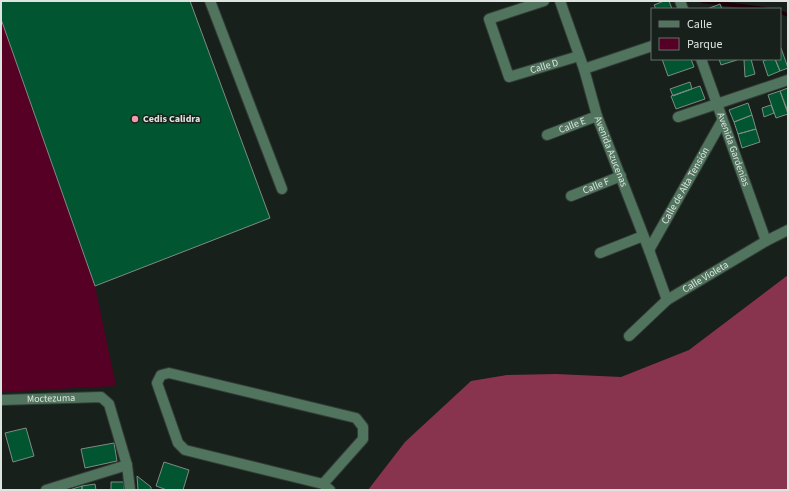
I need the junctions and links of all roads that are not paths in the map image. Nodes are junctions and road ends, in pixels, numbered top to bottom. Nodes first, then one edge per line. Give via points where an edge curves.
1 (210, 1) edge
2 (544, 1) edge
3 (560, 1) edge
4 (651, 46) edge
5 (579, 56) junction
6 (701, 60) edge
7 (584, 69) junction
8 (788, 80) edge
9 (716, 103) junction
10 (597, 116) junction
11 (678, 117) dead end
12 (722, 121) junction
13 (547, 135) dead end
14 (620, 176) junction
15 (282, 189) dead end
16 (571, 196) dead end
17 (788, 230) edge
18 (643, 236) junction
19 (766, 241) junction
20 (649, 250) junction
21 (600, 253) dead end
22 (667, 300) junction
23 (630, 336) dead end
24 (1, 400) edge
25 (128, 465) junction
26 (326, 487) edge
27 (46, 490) edge
28 (130, 490) edge

1 - 15 street
2 - 5 street, Calle D via 489,19 509,77
3 - 5 street, Avenida Azucenas
4 - 7 street
5 - 7 street, Avenida Azucenas
6 - 9 street, Avenida Gardenias
7 - 10 street, Avenida Azucenas
8 - 9 street
9 - 11 street
9 - 12 street, Avenida Gardenias
10 - 13 street, Calle E
10 - 14 street, Avenida Azucenas
12 - 19 street, Avenida Gardenias
12 - 20 street, Calle de Alta Tensión
14 - 16 street, Calle F
14 - 18 street, Avenida Azucenas
17 - 19 street, Calle Violeta
18 - 20 street, Avenida Azucenas
18 - 21 street
19 - 22 street, Calle Violeta
20 - 22 street, Avenida Azucenas
22 - 23 street, Calle Violeta
24 - 25 street, Moctezuma via 102,397 108,404
25 - 27 street
25 - 28 street
26 - 26 street via 185,450 178,443 157,383 161,375 169,373 356,418 363,427 364,439

